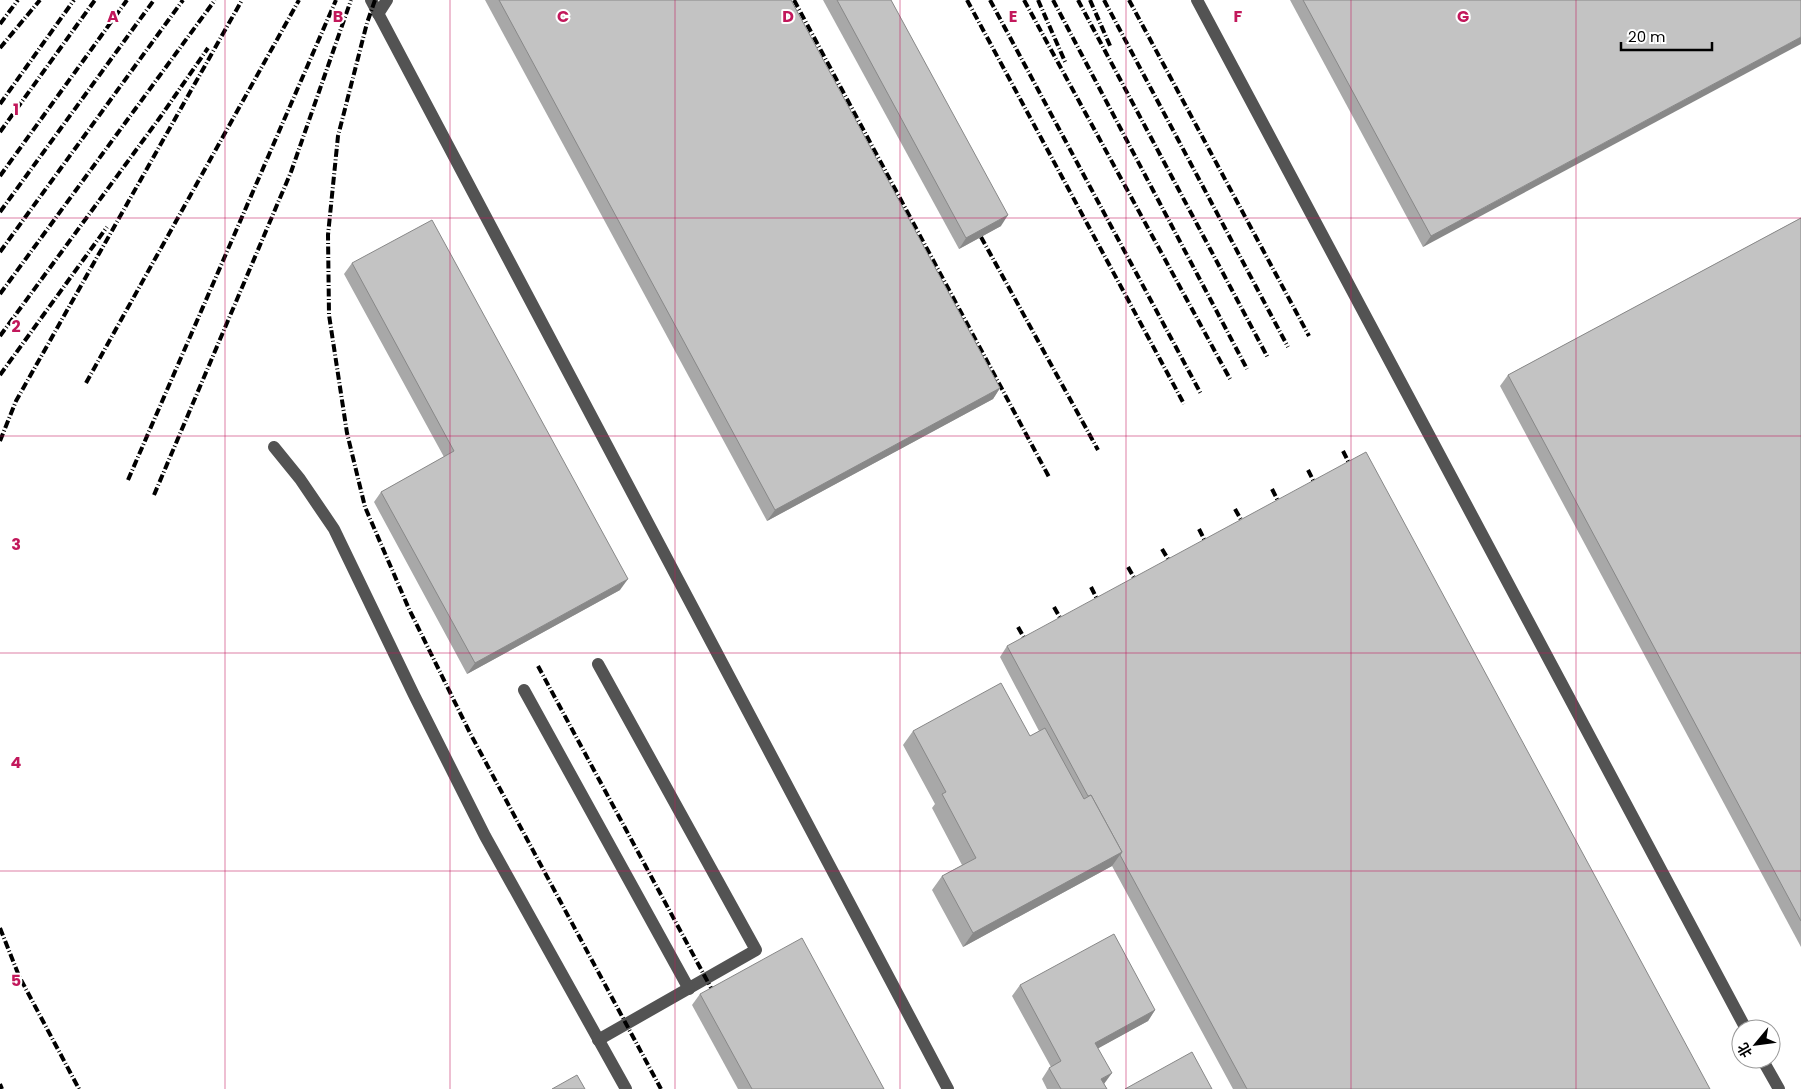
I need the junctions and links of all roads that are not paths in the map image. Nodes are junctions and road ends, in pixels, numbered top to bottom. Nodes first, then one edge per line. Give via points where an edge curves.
1 (371, 0) edge
2 (387, 0) edge
3 (1197, 0) edge
4 (378, 14) junction
5 (274, 447) dead end
6 (598, 664) dead end
7 (524, 690) dead end
8 (689, 989) junction
9 (1741, 1019) edge
10 (598, 1040) junction
11 (1767, 1069) edge
12 (626, 1089) edge
13 (948, 1089) edge
14 (1778, 1089) edge

1 - 4 street
2 - 4 street
3 - 9 street
4 - 13 street
5 - 10 street via 300,478 334,529 485,836
6 - 8 street via 756,950
7 - 8 street
8 - 10 street
10 - 12 street
11 - 14 street

